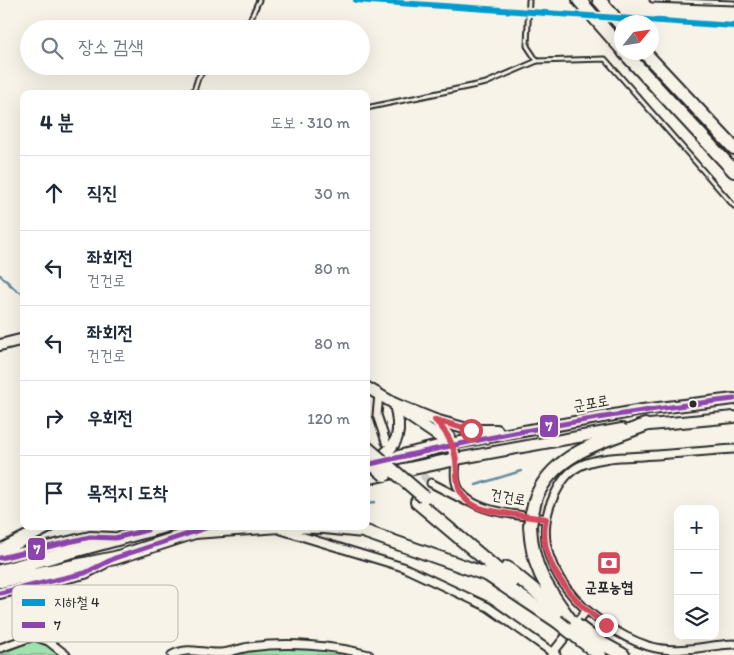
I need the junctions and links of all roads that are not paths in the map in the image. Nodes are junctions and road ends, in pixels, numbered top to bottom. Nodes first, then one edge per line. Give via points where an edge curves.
1 (259, 0) edge
2 (529, 0) edge
3 (579, 0) edge
4 (599, 0) edge
5 (652, 0) edge
6 (734, 2) edge
7 (614, 17) edge
8 (250, 20) edge
9 (614, 40) edge
10 (631, 60) edge
11 (652, 60) edge
12 (537, 61) junction
13 (200, 75) edge
14 (194, 90) edge
15 (370, 107) edge
16 (734, 148) edge
17 (734, 171) edge
18 (734, 206) edge
19 (20, 340) edge
20 (0, 345) edge
21 (370, 389) edge
22 (379, 394) junction
23 (734, 399) edge
24 (396, 404) junction
25 (734, 417) edge
26 (720, 418) junction
27 (435, 420) junction
28 (734, 422) edge
29 (646, 425) junction
30 (500, 435) junction
31 (386, 442) dead end
32 (450, 444) junction
33 (734, 449) edge
34 (370, 451) edge
35 (456, 459) junction
36 (370, 462) edge
37 (370, 463) edge
38 (370, 464) edge
39 (370, 477) edge
40 (431, 483) tunnel mouth
41 (420, 500) junction
42 (477, 507) junction
43 (546, 519) junction
44 (41, 530) edge
45 (148, 530) edge
46 (200, 530) edge
47 (224, 530) edge
48 (279, 530) edge
49 (353, 530) edge
50 (194, 532) junction
51 (115, 538) junction
52 (0, 551) edge
53 (0, 558) edge
54 (115, 558) junction
55 (0, 571) edge
56 (0, 581) edge
57 (34, 585) edge
58 (586, 611) junction
59 (560, 617) junction
60 (574, 624) junction
61 (17, 642) edge
62 (50, 642) edge
63 (734, 644) edge
64 (0, 648) edge
65 (596, 648) edge
66 (553, 654) edge
67 (66, 655) edge
68 (172, 655) edge
69 (369, 655) edge
70 (623, 655) edge

1 - 8 lane
2 - 12 lane via 527,46
3 - 9 highway
4 - 7 highway
5 - 6 lane
10 - 17 highway
11 - 16 highway
12 - 15 lane via 486,83
12 - 18 lane via 605,59
13 - 14 lane
19 - 20 main road
21 - 22 main road
22 - 24 main road
22 - 31 street via 377,415
23 - 30 main road, 군포로 via 642,410
24 - 27 main road
24 - 32 main road
24 - 37 main road via 400,424 395,443 387,453
25 - 26 main road, 군포로
26 - 28 street
26 - 29 main road, 군포로
27 - 30 main road via 471,430 497,430
27 - 32 main road, 건건로 via 444,429
29 - 35 main road, 군포로
29 - 60 highway, bridge via 578,451 554,472 539,491 530,526 531,549 538,572
30 - 32 main road, 군포로
32 - 35 main road, 건건로
32 - 38 highway, 군포로
33 - 43 street via 612,458 583,464 564,477 549,505
34 - 41 highway, bridge
35 - 39 highway, 군포로
35 - 42 street, 건건로 via 456,483 464,498
36 - 41 highway, bridge
40 - 42 street
41 - 59 highway
42 - 43 street, 건건로
43 - 58 street via 547,554 556,573
44 - 52 highway
45 - 51 highway
46 - 50 highway
47 - 50 highway
48 - 66 street via 404,567 488,607
49 - 59 highway via 488,575
50 - 54 highway
51 - 53 main road via 90,537
51 - 55 highway
54 - 56 highway
54 - 57 main road via 85,573
58 - 63 street via 648,646 687,651
58 - 66 street
59 - 60 highway
59 - 65 highway, bridge
60 - 65 highway, bridge
61 - 64 street
62 - 67 street
65 - 70 highway
68 - 69 street via 182,650 221,653 250,647 296,646

